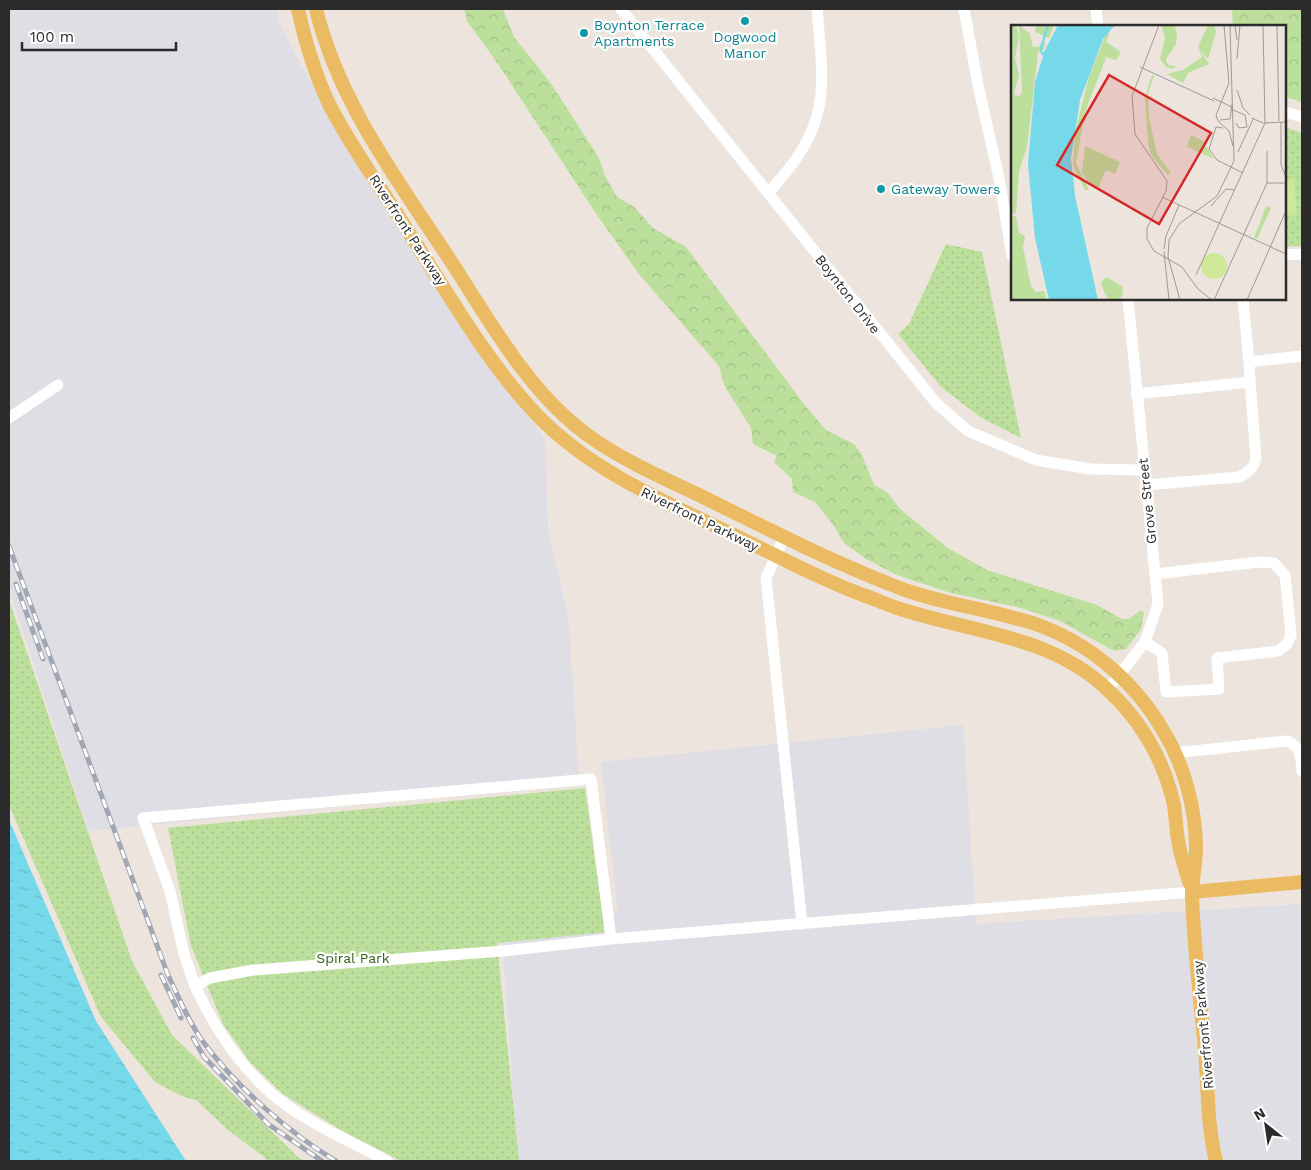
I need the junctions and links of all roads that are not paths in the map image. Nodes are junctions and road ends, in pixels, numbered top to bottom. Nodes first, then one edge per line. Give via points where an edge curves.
1 (298, 9) edge
2 (316, 9) edge
3 (621, 9) edge
4 (817, 9) edge
5 (964, 9) edge
6 (1096, 9) edge
7 (1098, 25) edge
8 (323, 34) junction
9 (306, 38) junction
10 (1286, 112) edge
11 (1302, 118) edge
12 (768, 193) junction
13 (1011, 250) edge
14 (1302, 254) edge
15 (1286, 255) edge
16 (1128, 300) edge
17 (1243, 300) edge
18 (1302, 356) edge
19 (1249, 362) junction
20 (1250, 382) junction
21 (58, 385) dead end
22 (1136, 394) junction
23 (9, 418) edge
24 (1144, 470) junction
25 (1146, 485) junction
26 (784, 537) junction
27 (776, 555) junction
28 (1155, 574) junction
29 (1145, 642) junction
30 (1119, 675) junction
31 (1108, 690) junction
32 (1174, 753) junction
33 (1302, 771) edge
34 (1302, 882) edge
35 (1192, 892) junction
36 (802, 924) junction
37 (610, 939) junction
38 (195, 986) junction
39 (1215, 1160) edge
40 (386, 1161) edge

1 - 9 main road, Riverfront Parkway
2 - 8 main road, Riverfront Parkway
3 - 12 street, Boynton Drive
4 - 12 street via 822,62 819,115 793,166
5 - 13 street
6 - 7 street
8 - 9 street
8 - 26 main road, Riverfront Parkway via 338,76 377,148 497,332 527,374 554,404 585,433 622,457
9 - 27 main road, Riverfront Parkway via 312,63 330,104 353,144 485,348 539,417 596,463 636,488
10 - 11 street
12 - 24 street, Boynton Drive via 936,403 968,431 1036,460 1090,469
14 - 15 street
16 - 22 street, Grove Street
17 - 19 street
18 - 19 street
19 - 20 street
20 - 22 street
20 - 25 street via 1256,458 1248,472 1239,476
21 - 23 street
22 - 24 street, Grove Street
24 - 25 street, Grove Street
25 - 28 street, Grove Street
26 - 27 street
26 - 30 main road, Riverfront Parkway via 837,564 904,590 1035,624 1078,642
27 - 31 main road, Riverfront Parkway via 845,588 906,611 1026,641 1056,653 1084,669
27 - 36 street via 766,578
28 - 29 street, Grove Street via 1158,604
28 - 29 street via 1274,563 1285,575 1290,635 1287,644 1278,651 1217,658 1219,690 1166,692 1162,654
29 - 30 street, Grove Street
30 - 31 street, Grove Street
30 - 32 main road, Riverfront Parkway via 1146,705
31 - 35 main road, Riverfront Parkway via 1135,718 1166,779 1174,807 1179,847
32 - 33 street via 1286,741 1299,750
32 - 35 main road, Riverfront Parkway via 1183,773 1191,807 1196,847
34 - 35 main road
35 - 36 street
35 - 39 main road, Riverfront Parkway
36 - 37 street
37 - 38 street via 503,951 253,970 210,978
37 - 38 street via 591,779 143,818 170,890 184,954
38 - 40 street via 220,1032 272,1094 320,1126

